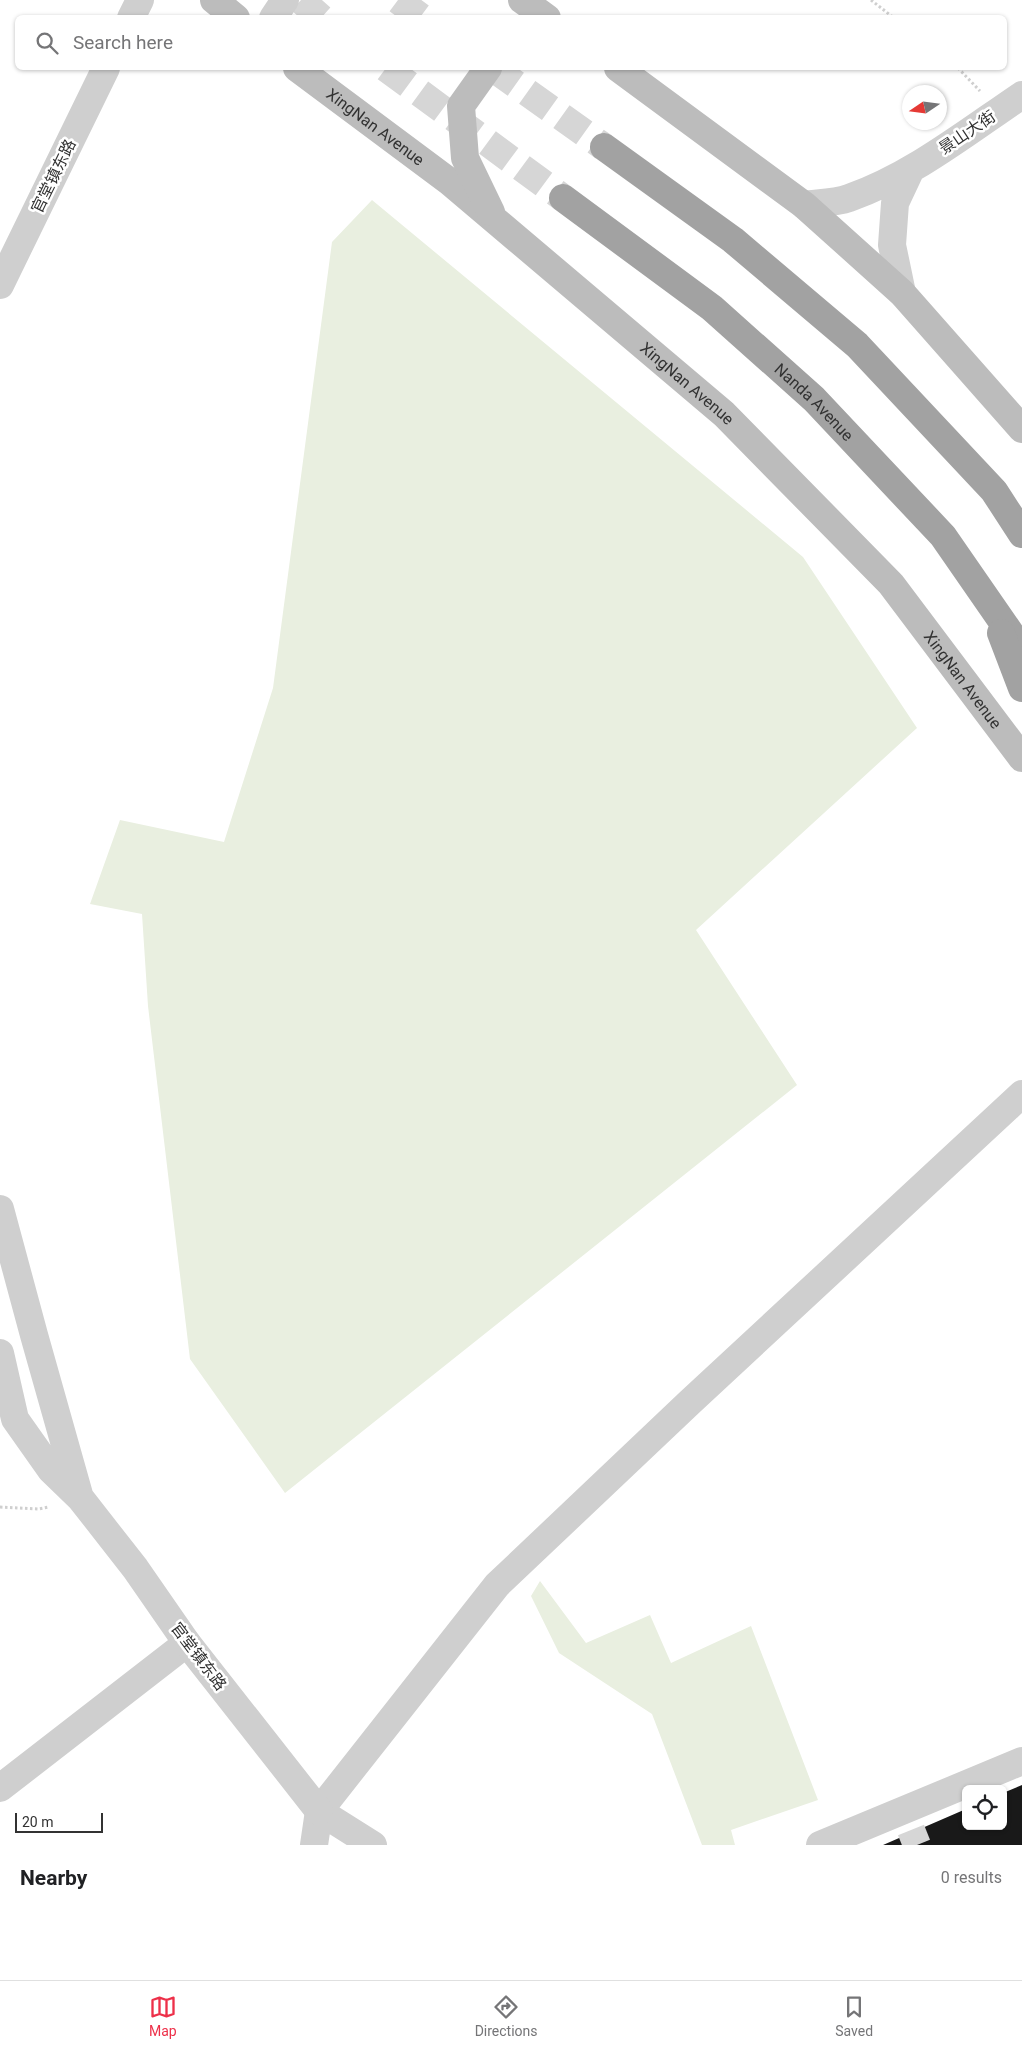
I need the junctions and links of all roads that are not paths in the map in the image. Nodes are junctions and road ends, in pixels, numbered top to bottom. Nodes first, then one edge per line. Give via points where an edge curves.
1 (140, 0) edge
2 (214, 0) edge
3 (286, 0) edge
4 (522, 0) edge
5 (132, 15) edge
6 (232, 15) edge
7 (275, 15) edge
8 (543, 15) edge
9 (105, 70) edge
10 (300, 70) edge
11 (487, 70) edge
12 (621, 70) edge
13 (1022, 95) edge
14 (604, 147) tunnel mouth
15 (912, 169) junction
16 (563, 198) tunnel mouth
17 (804, 205) junction
18 (494, 219) junction
19 (0, 285) edge
20 (902, 293) junction
21 (1022, 429) edge
22 (1022, 534) edge
23 (990, 604) junction
24 (1022, 650) edge
25 (1022, 688) edge
26 (1022, 758) edge
27 (1022, 1094) edge
28 (0, 1209) edge
29 (0, 1353) edge
30 (81, 1499) junction
31 (187, 1643) junction
32 (1022, 1761) edge
33 (0, 1788) edge
34 (319, 1811) junction
35 (314, 1845) edge
36 (373, 1845) edge
37 (820, 1845) edge

1 - 5 street
2 - 6 main road
3 - 7 street
4 - 8 main road
9 - 19 street, 官堂镇东路
10 - 18 main road, XingNan Avenue via 450,182
11 - 18 main road via 461,106 466,158
12 - 17 main road
13 - 15 street, 景山大街
14 - 22 highway via 733,240 857,345 994,491
15 - 17 street, 景山大街 via 888,183 847,199
15 - 20 street via 895,203 892,245
16 - 23 highway, Nanda Avenue via 712,308 814,399 943,536
17 - 20 main road
18 - 26 main road, XingNan Avenue via 731,421 891,584
20 - 21 main road
23 - 24 highway, Nanda Avenue
23 - 25 highway
27 - 34 street via 497,1585
28 - 30 street, 官堂镇东路
29 - 30 street, 官堂镇东路 via 15,1419 52,1470
30 - 31 street, 官堂镇东路 via 135,1568
31 - 33 street
31 - 34 street, 官堂镇东路
32 - 37 street via 907,1821
34 - 35 street
34 - 36 street, 官堂镇东路

